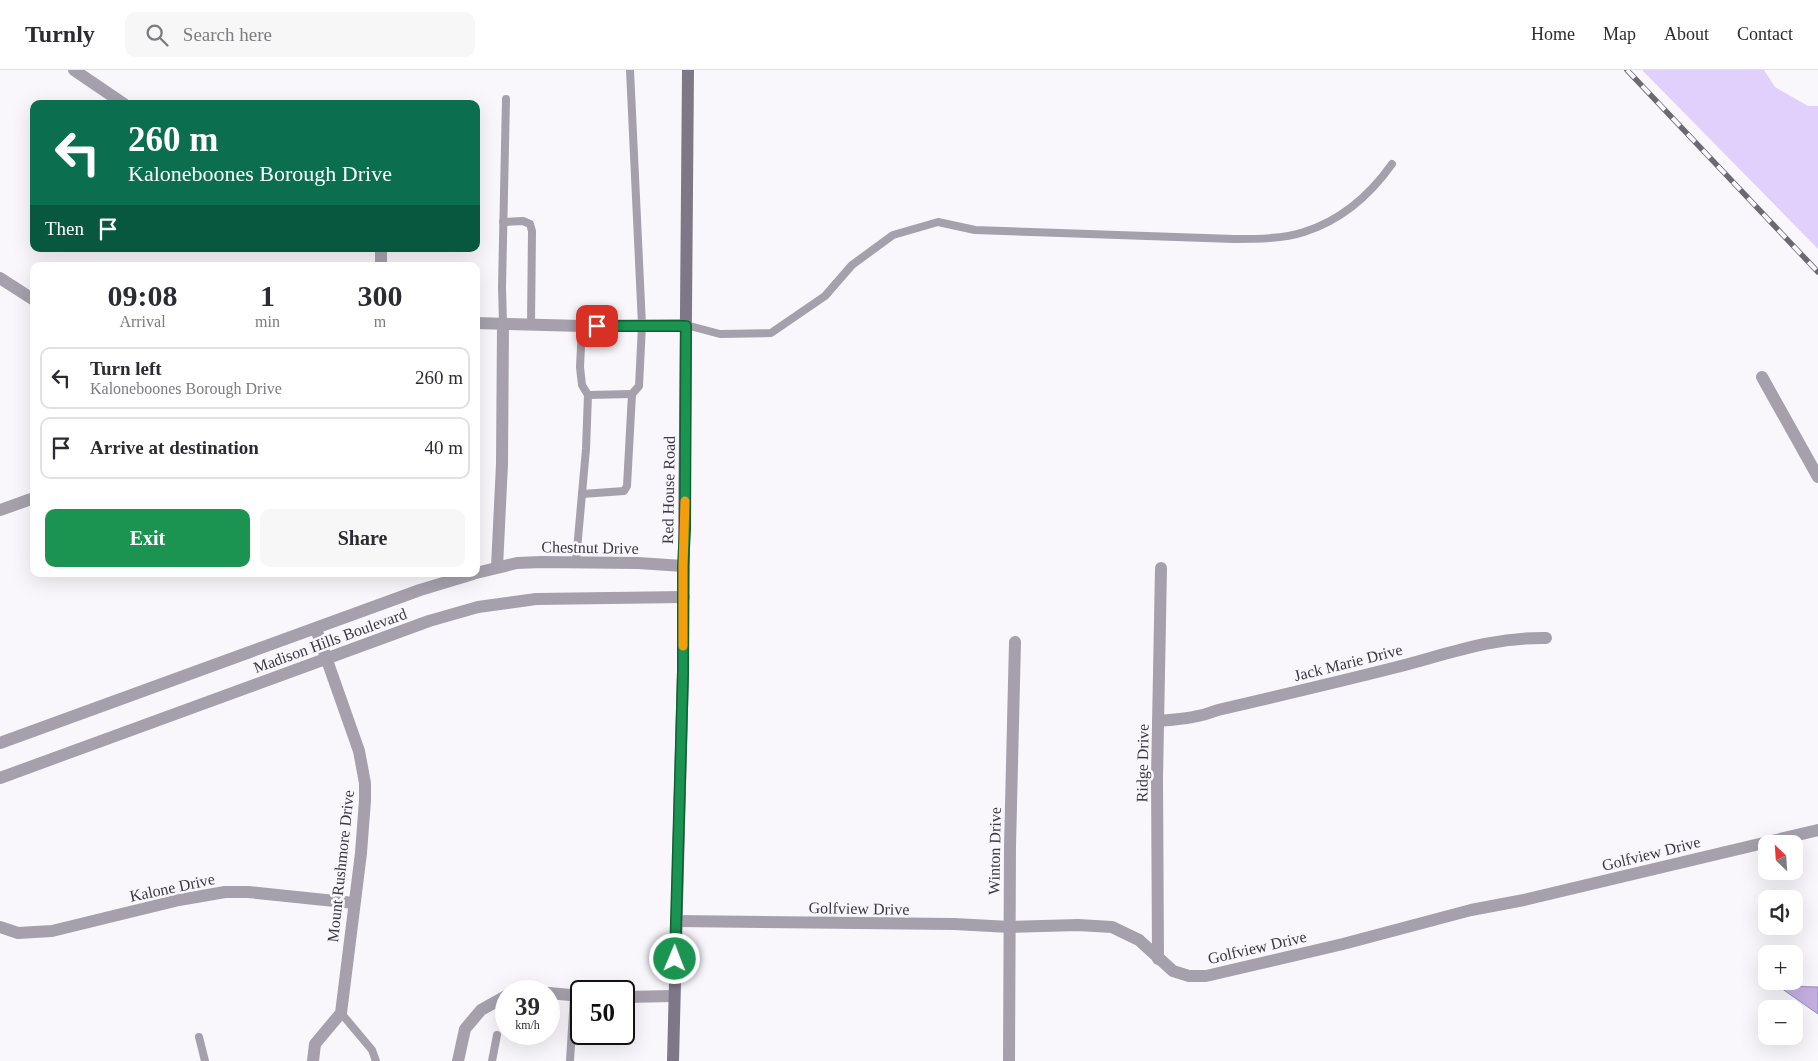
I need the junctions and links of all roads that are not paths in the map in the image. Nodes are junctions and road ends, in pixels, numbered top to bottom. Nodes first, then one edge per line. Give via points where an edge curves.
1 (74, 70) edge
2 (630, 70) edge
3 (688, 70) edge
4 (506, 99) dead end
5 (118, 100) edge
6 (1392, 164) dead end
7 (504, 222) junction
8 (0, 278) edge
9 (30, 297) edge
10 (480, 323) edge
11 (503, 324) junction
12 (531, 325) junction
13 (642, 325) junction
14 (582, 326) junction
15 (686, 326) junction
16 (1762, 377) dead end
17 (632, 394) junction
18 (588, 395) junction
19 (1818, 477) edge
20 (582, 494) junction
21 (30, 499) edge
22 (0, 510) edge
23 (576, 562) junction
24 (683, 566) junction
25 (497, 567) junction
26 (1161, 568) dead end
27 (480, 572) edge
28 (462, 577) edge
29 (684, 597) junction
30 (316, 628) junction
31 (1546, 638) dead end
32 (1016, 642) dead end
33 (326, 660) junction
34 (1158, 720) junction
35 (0, 743) edge
36 (0, 778) edge
37 (1818, 830) edge
38 (354, 903) junction
39 (676, 921) junction
40 (0, 927) edge
41 (1010, 927) junction
42 (1158, 959) junction
43 (674, 996) junction
44 (635, 997) edge
45 (495, 1002) edge
46 (341, 1013) junction
47 (199, 1037) dead end
48 (495, 1042) edge
49 (572, 1045) edge
50 (205, 1061) edge
51 (312, 1061) edge
52 (376, 1061) edge
53 (458, 1061) edge
54 (492, 1061) edge
55 (570, 1061) edge
56 (673, 1061) edge
57 (1008, 1061) edge

1 - 5 street
2 - 13 lane
3 - 15 main road, Red House Road
4 - 7 lane
6 - 15 lane via 1356,205 1304,232 1270,238 1234,239 975,230 938,222 893,235 852,264 825,296 772,332 720,334
7 - 11 lane
7 - 12 lane via 522,221 530,224 532,231
8 - 9 street
10 - 11 street
11 - 12 street
11 - 25 street
12 - 14 street
13 - 14 street
13 - 15 street
13 - 17 lane via 638,386
14 - 18 lane via 580,368 582,385
15 - 24 main road, Red House Road
16 - 19 street
17 - 18 lane
17 - 20 lane via 628,486 624,491
18 - 20 lane
20 - 23 lane
21 - 22 street
23 - 24 street, Chestnut Drive
23 - 25 street, Chestnut Drive via 517,563
24 - 29 main road, Red House Road
25 - 27 street, Madison Hills Boulevard
26 - 34 street, Ridge Drive
28 - 30 street, Madison Hills Boulevard
29 - 33 street, Madison Hills Boulevard via 536,599 496,603 429,621
29 - 39 main road, Red House Road
30 - 33 street, Mount Rushmore Drive
30 - 35 street, Madison Hills Boulevard
31 - 34 street, Jack Marie Drive via 1523,637 1481,643 1204,716
32 - 41 street, Winton Drive
33 - 36 street, Madison Hills Boulevard
33 - 38 street, Mount Rushmore Drive via 359,751 365,783
34 - 42 street, Ridge Drive
37 - 42 street, Golfview Drive via 1471,910 1225,973 1189,976 1173,971
38 - 40 street, Kalone Drive via 225,892 179,900 52,932 18,933
38 - 46 street, Mount Rushmore Drive
39 - 41 street, Golfview Drive
39 - 43 main road, Red House Road
41 - 42 street, Golfview Drive via 1112,927 1140,940
41 - 57 street, Winton Drive
43 - 44 street
43 - 56 main road, Red House Road
45 - 53 street via 481,1010 465,1029
46 - 51 street via 315,1044
46 - 52 lane via 372,1050
47 - 50 lane
48 - 54 lane
49 - 55 lane

